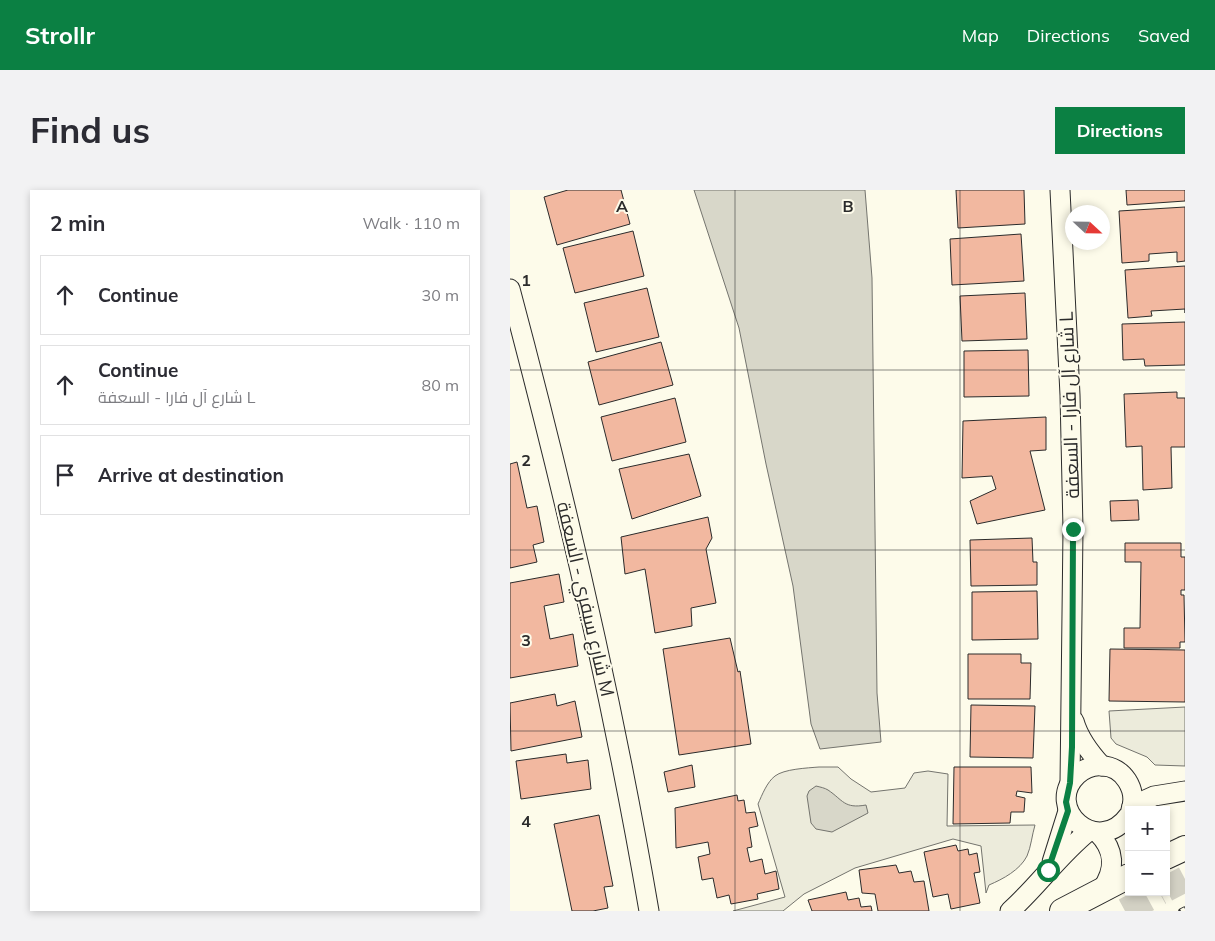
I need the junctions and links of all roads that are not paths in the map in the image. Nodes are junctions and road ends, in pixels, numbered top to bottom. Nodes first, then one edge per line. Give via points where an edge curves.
1 (1060, 190) edge
2 (510, 289) edge
3 (1071, 710) junction
4 (1102, 766) junction
5 (1126, 779) junction
6 (1070, 783) junction
7 (1181, 791) edge
8 (1131, 806) edge
9 (1139, 806) edge
10 (1068, 811) junction
11 (1125, 820) edge
12 (1093, 832) junction
13 (1170, 844) edge
14 (1185, 846) edge
15 (1170, 855) edge
16 (1048, 870) junction
17 (1125, 878) edge
18 (1102, 889) junction
19 (649, 911) edge
20 (1010, 911) edge
21 (1062, 911) edge
22 (1086, 911) edge

1 - 3 street, شارع آل فارا - السعفة L via 1071,424
2 - 19 street, شارع سيفري - السعفة M via 602,662
3 - 4 street, شارع آل فارا - السعفة L via 1082,740
3 - 6 street, شارع آل فارا - السعفة L
4 - 5 street via 1120,772
4 - 6 street via 1084,770
5 - 7 street
5 - 8 street via 1133,796
6 - 10 street via 1066,802
7 - 9 street via 1154,796
10 - 12 street via 1080,826
10 - 16 street
11 - 12 street via 1116,828
12 - 16 street via 1067,849
12 - 18 street via 1108,845 1112,860 1108,880
13 - 14 street
14 - 15 street
16 - 20 street
17 - 18 street
18 - 21 street
18 - 22 street

